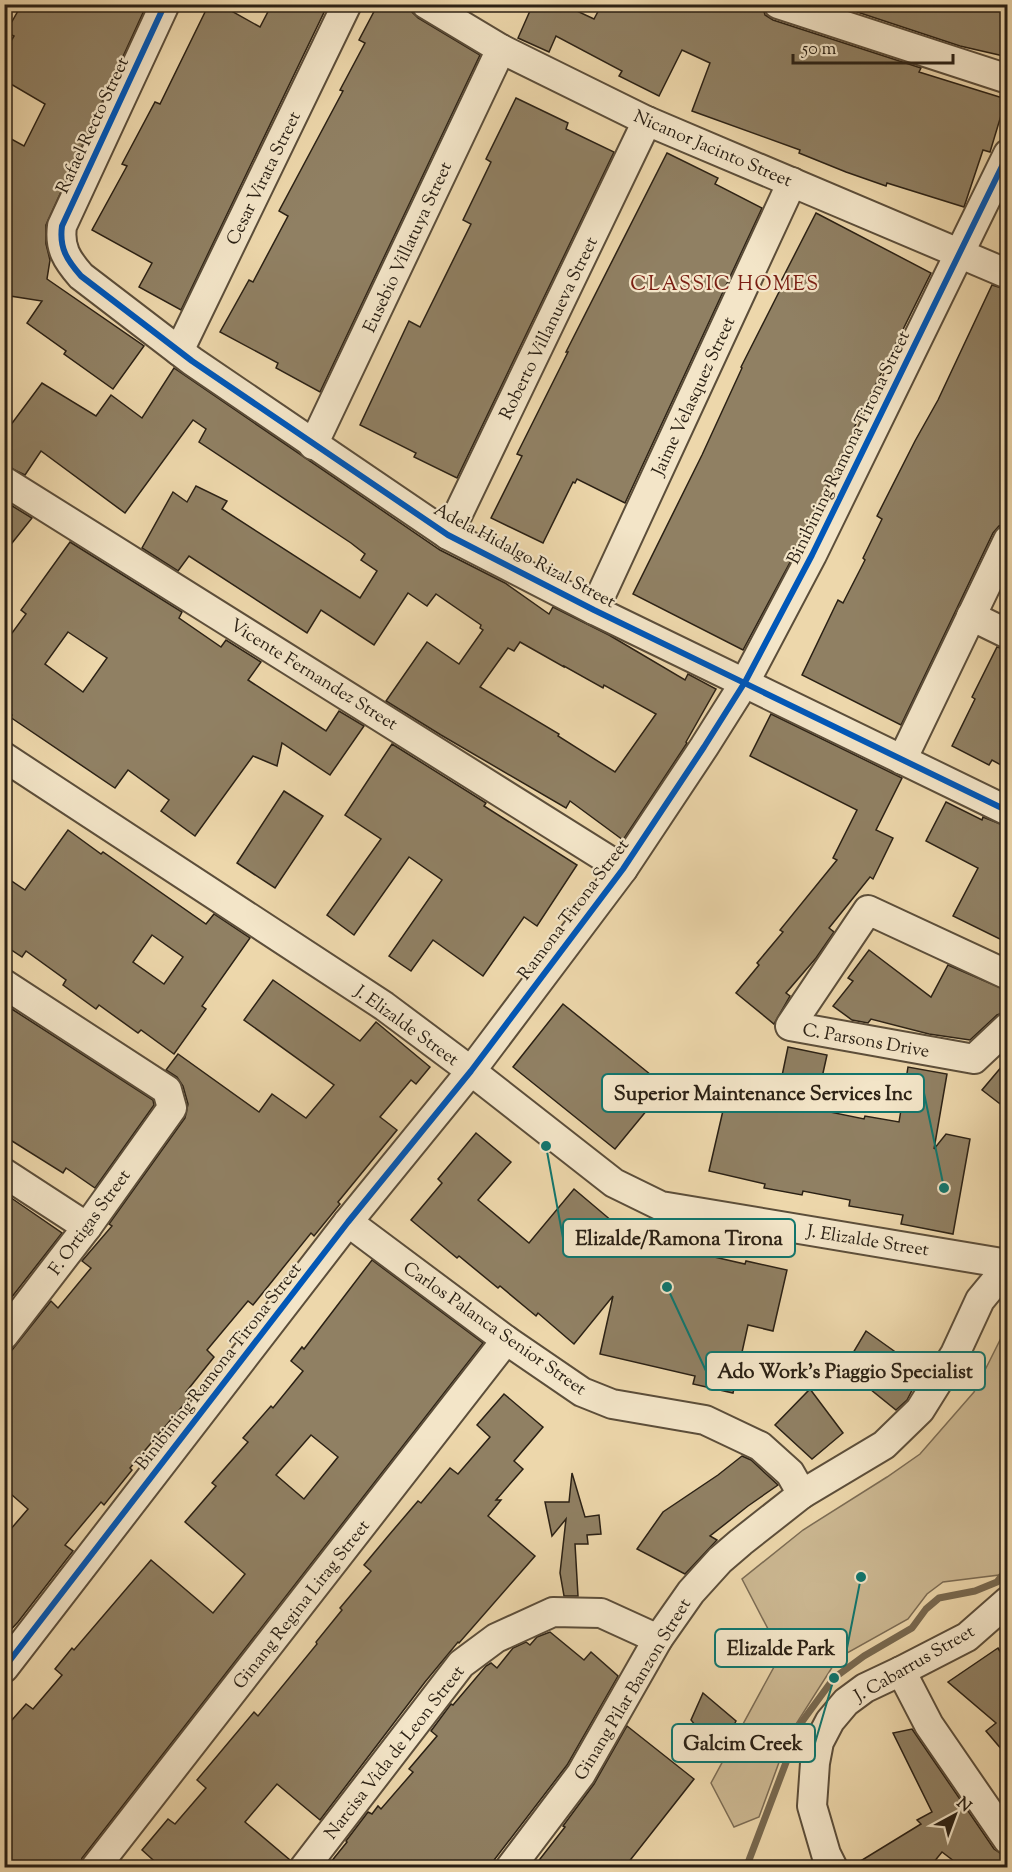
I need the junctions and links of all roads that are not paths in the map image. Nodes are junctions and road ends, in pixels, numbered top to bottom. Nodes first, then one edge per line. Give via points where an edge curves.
1 (165, 4) edge
2 (347, 4) edge
3 (426, 4) edge
4 (778, 4) edge
5 (501, 49) junction
6 (1008, 79) edge
7 (647, 120) junction
8 (1008, 154) edge
9 (792, 182) junction
10 (960, 254) junction
11 (67, 260) joint
12 (1008, 274) edge
13 (179, 351) junction
14 (313, 445) junction
15 (4, 481) edge
16 (448, 535) junction
17 (1008, 540) edge
18 (594, 610) junction
19 (971, 616) junction
20 (1008, 634) edge
21 (745, 682) junction
22 (704, 747) joint
23 (4, 757) edge
24 (902, 760) junction
25 (1008, 811) edge
26 (623, 869) junction
27 (1008, 975) edge
28 (4, 984) edge
29 (1008, 1027) edge
30 (465, 1078) junction
31 (4, 1173) edge
32 (348, 1222) junction
33 (87, 1227) junction
34 (1008, 1265) edge
35 (4, 1335) edge
36 (506, 1340) junction
37 (802, 1494) junction
38 (1008, 1601) edge
39 (658, 1639) junction
40 (4, 1668) edge
41 (901, 1671) junction
42 (1008, 1840) edge
43 (832, 1867) edge
44 (95, 1868) edge
45 (304, 1868) edge
46 (510, 1868) edge

1 - 11 street, Rafael Recto Street via 62,226 62,249
2 - 13 street, Cesar Virata Street
3 - 5 street, Nicanor Jacinto Street
4 - 6 street
5 - 7 street, Nicanor Jacinto Street
5 - 14 street, Eusebio Villatuya Street
7 - 9 street, Nicanor Jacinto Street
7 - 16 street, Roberto Villanueva Street
8 - 10 street, Binibining Ramona Tirona Street
9 - 10 street, Nicanor Jacinto Street
9 - 18 street, Jaime Velasquez Street
10 - 12 street, Nicanor Jacinto Street
10 - 21 street, Binibining Ramona Tirona Street
11 - 13 street, Adela Hidalgo Rizal Street via 81,276
13 - 14 street, Adela Hidalgo Rizal Street
14 - 16 street, Adela Hidalgo Rizal Street
15 - 26 street, Vicente Fernandez Street
16 - 18 street, Adela Hidalgo Rizal Street
17 - 19 street
18 - 21 street, Adela Hidalgo Rizal Street
19 - 20 street
19 - 24 street
21 - 22 street, Binibining Ramona Tirona Street
21 - 24 street, Adela Hidalgo Rizal Street
22 - 26 street, Ramona Tirona Street
23 - 30 street, J. Elizalde Street via 384,1006
24 - 25 street, Adela Hidalgo Rizal Street
26 - 30 street, Ramona Tirona Street
27 - 29 street, C. Parsons Drive via 868,910 790,1026 974,1059
28 - 33 street, F. Ortigas Street via 167,1090 172,1107
30 - 32 street, Binibining Ramona Tirona Street
30 - 34 street, J. Elizalde Street via 614,1183 661,1206
31 - 33 street
32 - 36 street, Carlos Palanca Senior Street
32 - 40 street, Binibining Ramona Tirona Street
33 - 35 street, F. Ortigas Street
34 - 37 street, Ginang Pilar Banzon Street via 980,1300 955,1354 920,1410 885,1445
36 - 37 street, Carlos Palanca Senior Street via 582,1392 612,1404 705,1420 760,1446 790,1473
36 - 44 street, Ginang Regina Lirag Street
37 - 39 street, Ginang Pilar Banzon Street via 720,1560 691,1592
38 - 41 street, J. Cabarrus Street via 966,1637
39 - 45 street, Narcisa Vida de Leon Street via 601,1613 553,1612 496,1638 460,1664
39 - 46 street, Ginang Pilar Banzon Street via 581,1774
41 - 42 street via 929,1725
41 - 43 street, J. Cabarrus Street via 846,1702 819,1742 812,1806

